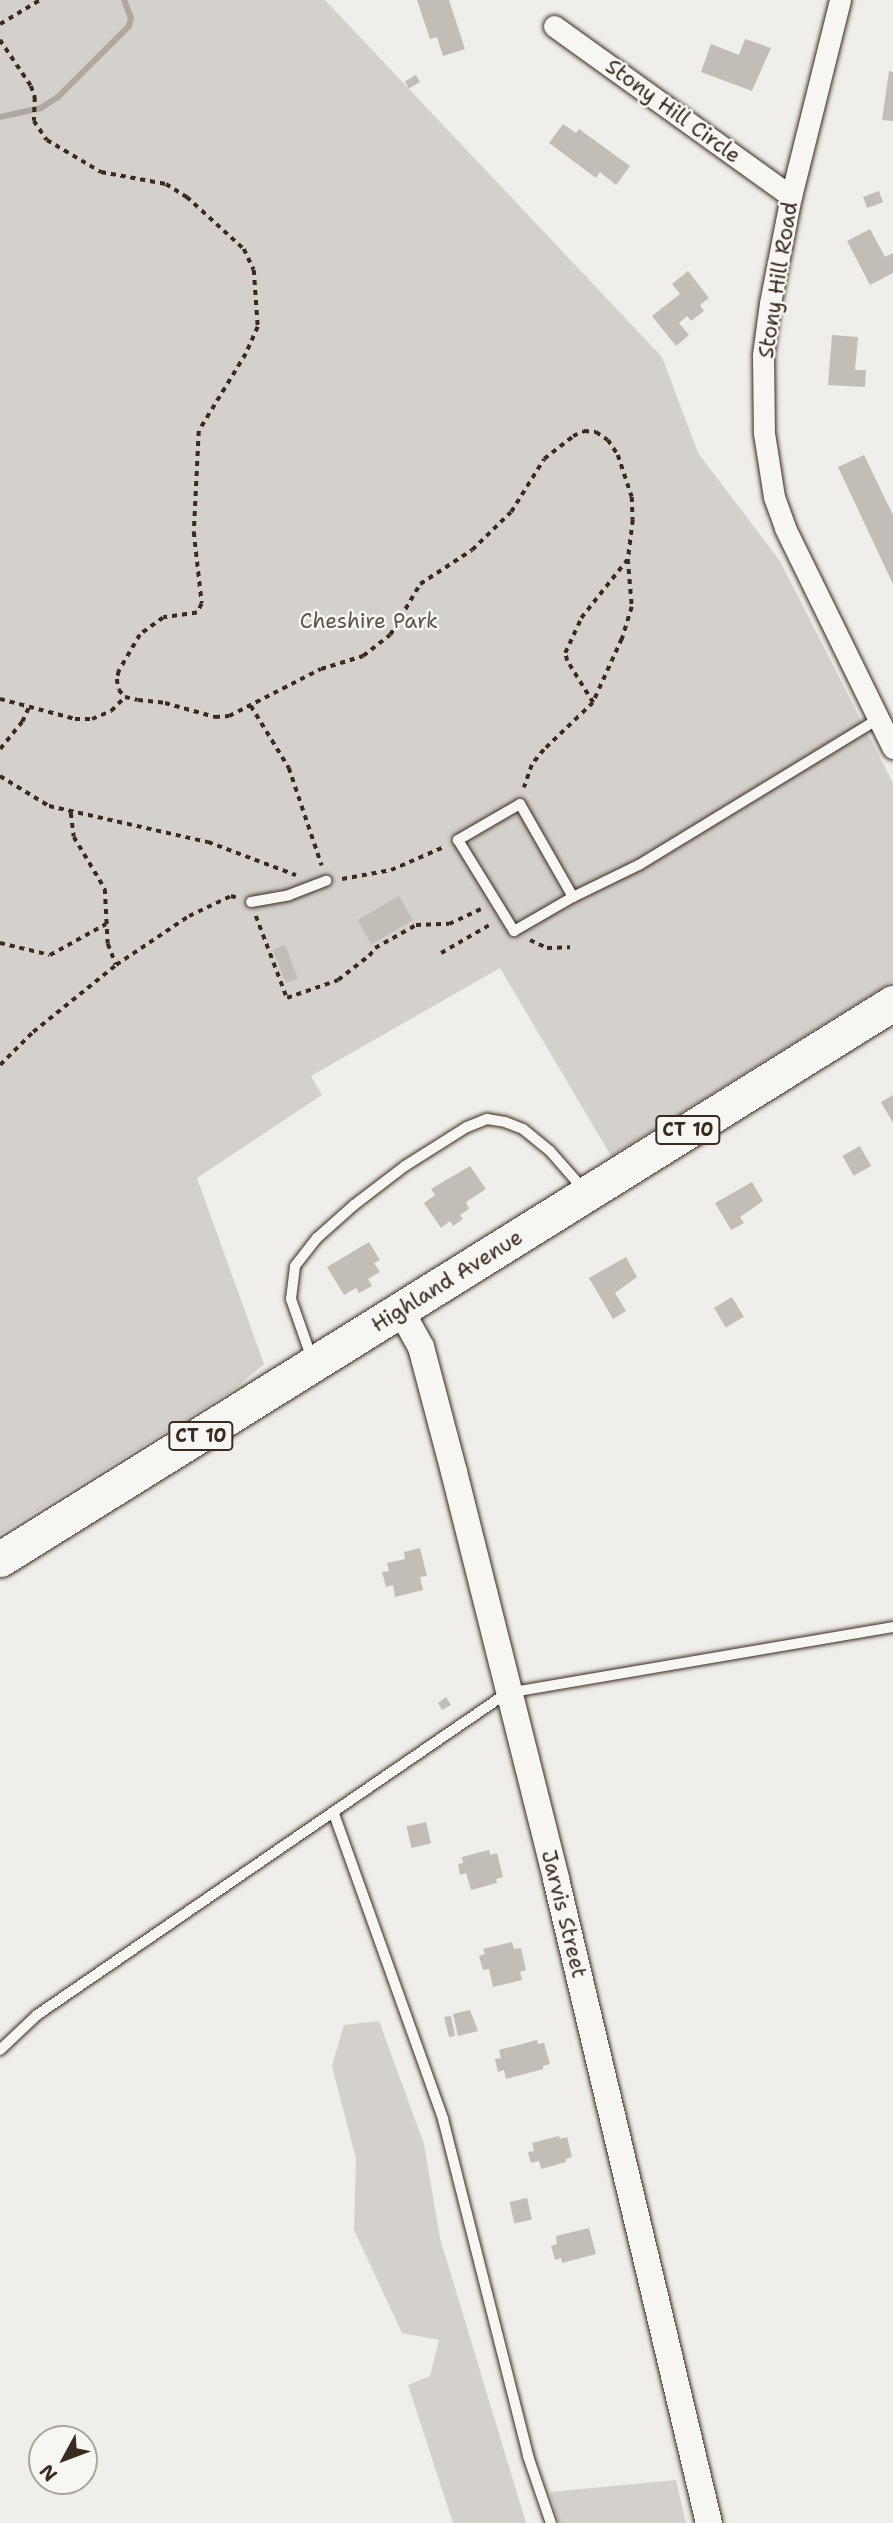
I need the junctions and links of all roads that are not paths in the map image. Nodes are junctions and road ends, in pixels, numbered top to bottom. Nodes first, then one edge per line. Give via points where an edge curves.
1 (841, 0) edge
2 (554, 26) dead end
3 (791, 196) junction
4 (878, 719) junction
5 (893, 748) edge
6 (326, 881) road end
7 (573, 897) junction
8 (251, 902) road end
9 (893, 1003) edge
10 (587, 1193) junction
11 (401, 1311) junction
12 (315, 1365) junction
13 (0, 1559) edge
14 (893, 1627) edge
15 (507, 1693) junction
16 (334, 1815) junction
17 (0, 2050) edge
18 (551, 2523) edge
19 (709, 2523) edge

1 - 3 street, Stony Hill Road
2 - 3 street, Stony Hill Circle
3 - 4 street, Stony Hill Road via 763,355 768,468 798,560
4 - 5 street, Stony Hill Road
4 - 7 lane via 639,865
6 - 8 lane via 297,893
7 - 7 lane via 520,804 458,840 514,932
9 - 10 highway, Highland Avenue / CT 10
10 - 11 highway, Highland Avenue / CT 10
10 - 12 lane via 550,1151 523,1129 487,1119 405,1166 317,1238 295,1266 291,1299
11 - 12 highway, Highland Avenue / CT 10
11 - 15 street, Jarvis Street via 428,1370
12 - 13 highway, Highland Avenue / CT 10
14 - 15 lane
15 - 16 lane
15 - 19 street, Jarvis Street via 556,1879
16 - 17 lane via 37,2015
16 - 18 lane via 443,2119 528,2456

